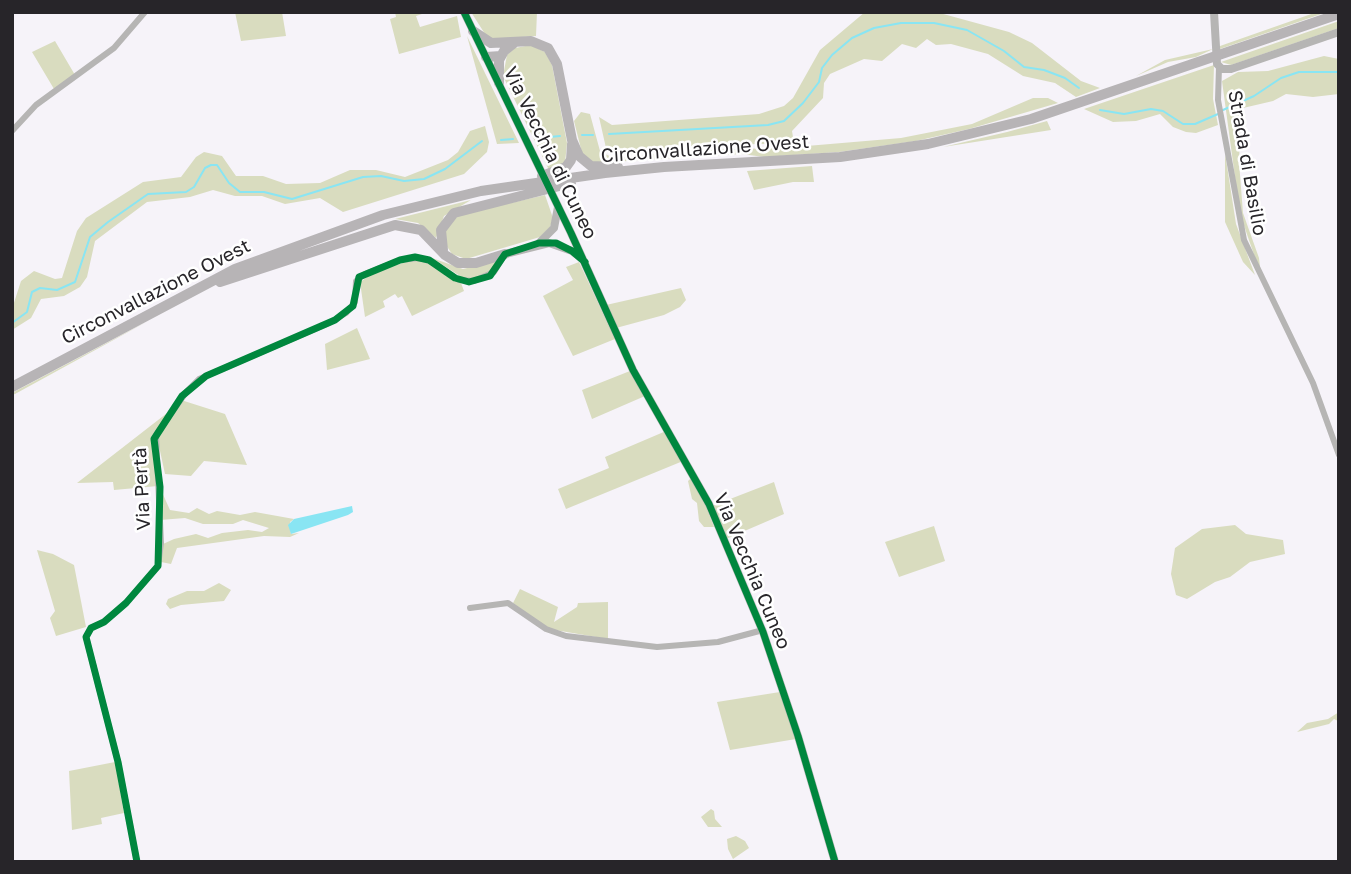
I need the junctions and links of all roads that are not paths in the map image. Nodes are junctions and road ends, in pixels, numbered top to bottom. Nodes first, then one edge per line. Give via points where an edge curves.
1 (145, 12) edge
2 (464, 12) edge
3 (1214, 12) edge
4 (1339, 14) edge
5 (473, 31) junction
6 (1339, 32) edge
7 (514, 43) junction
8 (495, 44) junction
9 (486, 56) junction
10 (501, 56) junction
11 (1219, 67) junction
12 (499, 83) junction
13 (12, 131) edge
14 (572, 140) junction
15 (664, 167) junction
16 (605, 173) junction
17 (494, 189) junction
18 (558, 204) junction
19 (552, 232) junction
20 (571, 232) junction
21 (539, 243) junction
22 (556, 243) junction
23 (505, 254) junction
24 (450, 258) junction
25 (584, 262) junction
26 (180, 296) junction
27 (604, 309) joint
28 (12, 387) edge
29 (1339, 455) edge
30 (470, 608) dead end
31 (763, 630) junction
32 (137, 862) edge
33 (835, 862) edge

1 - 13 street via 114,48 32,108
2 - 5 street, Via Vecchia di Cuneo
3 - 11 street
4 - 15 highway, Circonvallazione Ovest via 1045,114 954,139 869,154
5 - 8 highway
5 - 9 street, Via Vecchia di Cuneo
6 - 11 street via 1231,69
7 - 8 highway
7 - 10 highway
7 - 14 highway via 536,41 552,53
8 - 9 highway
9 - 10 highway
9 - 12 street, Via Vecchia di Cuneo
10 - 12 highway
11 - 29 street, Strada di Basilio via 1219,106 1244,240 1313,383
12 - 18 street, Via Vecchia di Cuneo
14 - 15 highway via 579,156 591,166
14 - 17 highway via 571,160 562,170
15 - 16 highway, Circonvallazione Ovest
16 - 17 highway, Circonvallazione Ovest
16 - 24 highway via 454,213 440,234
17 - 26 highway, Circonvallazione Ovest via 360,222 261,257
18 - 19 street
18 - 20 street, Via Vecchia di Cuneo
19 - 20 street
19 - 21 street
20 - 22 street
20 - 25 street, Via Vecchia di Cuneo
21 - 22 street
21 - 23 street
22 - 25 street
23 - 24 highway via 470,264
23 - 32 street, Via Pertà via 494,272 474,281 459,280 419,258 365,274 356,281 356,299 346,313 199,379 156,435 159,562 126,603 91,628 86,637 118,762
24 - 26 highway via 421,230 395,225
25 - 27 street, Via Vecchia di Cuneo
26 - 28 highway, Circonvallazione Ovest
27 - 31 street, Via Vecchia Cuneo via 637,379 709,504
30 - 31 street via 508,603 566,636 657,647 718,642
31 - 33 street, Via Vecchia Cuneo

